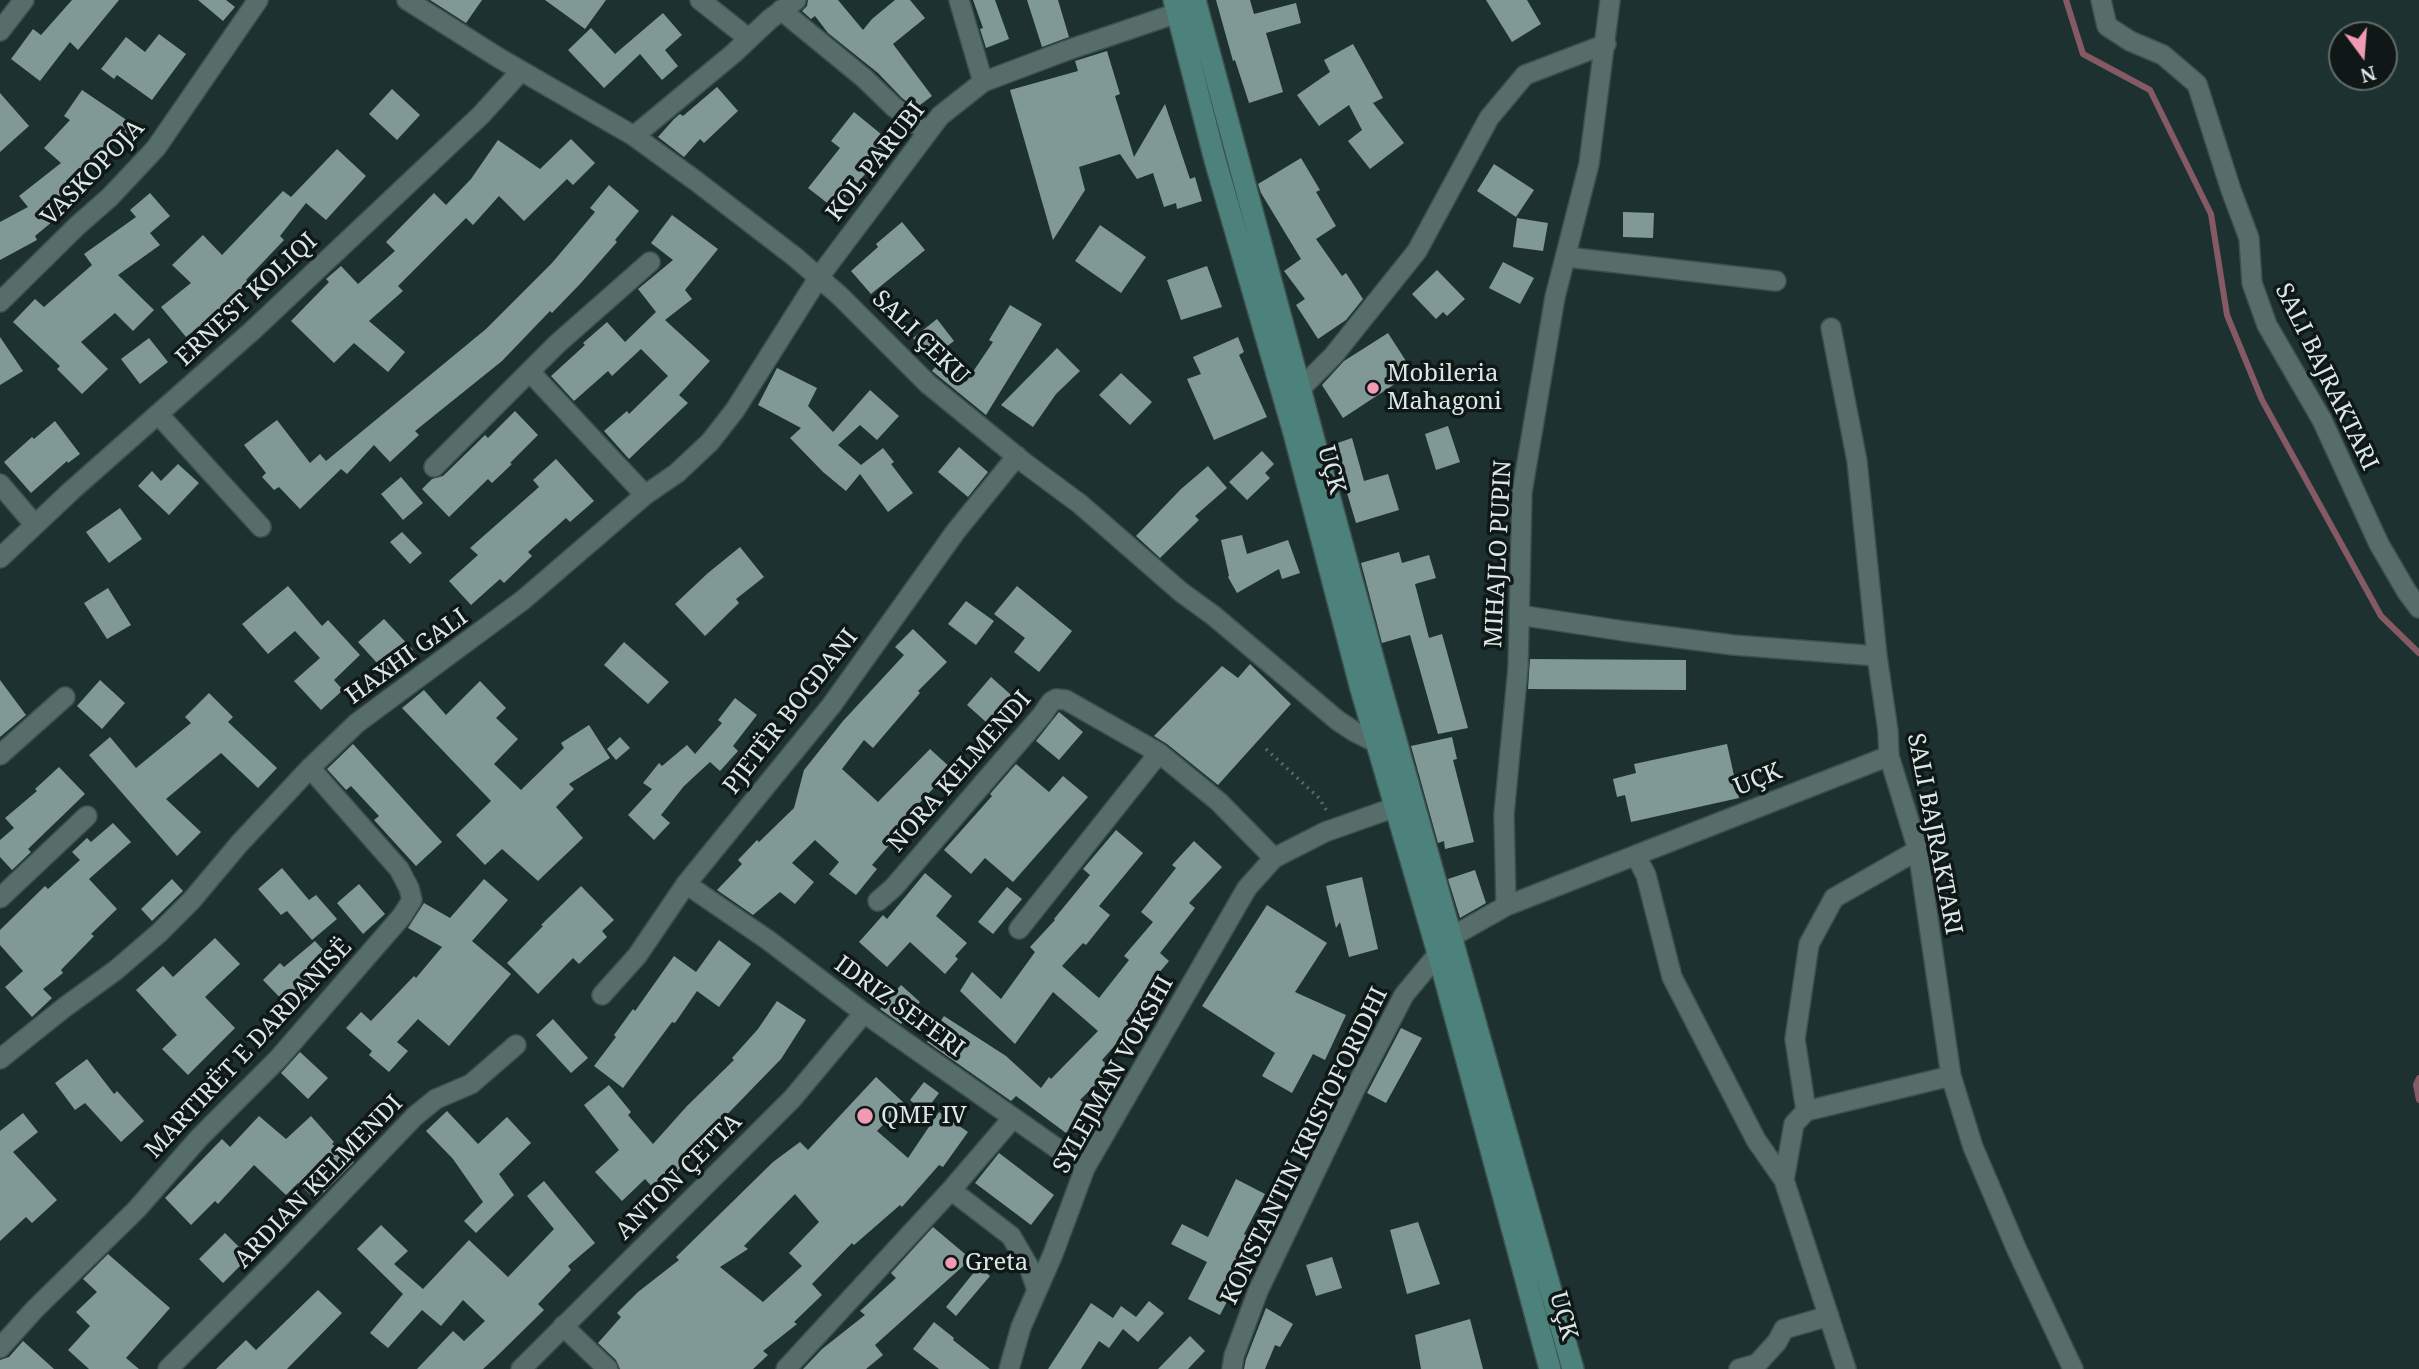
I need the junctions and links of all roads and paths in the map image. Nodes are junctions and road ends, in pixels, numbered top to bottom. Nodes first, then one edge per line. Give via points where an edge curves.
1 (24, 0) edge
2 (258, 0) edge
3 (407, 0) edge
4 (700, 0) edge
5 (959, 0) edge
6 (1610, 0) edge
7 (2101, 0) edge
8 (788, 5) edge
9 (1186, 5) edge
10 (0, 31) edge
11 (748, 38) junction
12 (1606, 44) junction
13 (522, 71) junction
14 (983, 82) junction
15 (927, 132) junction
16 (634, 136) junction
17 (1566, 257) junction
18 (650, 262) dead end
19 (818, 277) junction
20 (1776, 281) dead end
21 (0, 302) edge
22 (1831, 328) dead end
23 (530, 372) junction
24 (1293, 396) junction
25 (158, 414) junction
26 (1017, 456) junction
27 (433, 467) dead end
28 (0, 484) edge
29 (645, 495) junction
30 (35, 525) junction
31 (261, 527) dead end
32 (0, 558) edge
33 (2419, 608) edge
34 (1519, 615) junction
35 (1877, 656) junction
36 (65, 697) dead end
37 (1387, 741) junction
38 (1266, 749) dead end
39 (1159, 753) junction
40 (0, 755) edge
41 (1889, 756) junction
42 (310, 768) junction
43 (1405, 803) junction
44 (87, 816) dead end
45 (1337, 828) junction
46 (1918, 850) junction
47 (1636, 856) junction
48 (1274, 858) junction
49 (685, 884) junction
50 (0, 898) edge
51 (878, 901) dead end
52 (1506, 906) junction
53 (1019, 929) dead end
54 (1453, 936) junction
55 (1438, 953) junction
56 (602, 995) dead end
57 (864, 1013) junction
58 (516, 1045) dead end
59 (0, 1059) edge
60 (1951, 1076) junction
61 (1805, 1111) junction
62 (1012, 1119) junction
63 (1085, 1168) junction
64 (1784, 1180) junction
65 (951, 1190) junction
66 (1037, 1290) junction
67 (1829, 1316) junction
68 (563, 1326) junction
69 (0, 1348) edge
70 (168, 1369) edge
71 (521, 1369) edge
72 (608, 1369) edge
73 (786, 1369) edge
74 (1009, 1369) edge
75 (1232, 1369) edge
76 (1550, 1369) edge
77 (1573, 1369) edge
78 (1739, 1369) edge
79 (1846, 1369) edge
80 (2073, 1369) edge

1 - 10 street
2 - 21 street, VASKOPOJA via 156,148
3 - 13 street, SALI ÇEKU
4 - 11 street
5 - 14 street
6 - 12 street, MIHAJLO PUPIN
7 - 33 street, SALI BAJRAKTARI via 2108,26 2163,55 2197,83 2249,238 2252,283 2267,325 2322,420 2379,544
8 - 11 street
8 - 15 street via 894,107
9 - 14 street, KOL PARUBI
9 - 24 main road, UÇK via 1215,160
11 - 16 street
12 - 17 street, MIHAJLO PUPIN via 1590,164
12 - 24 street via 1525,75 1489,118 1417,251 1333,356
13 - 16 street, SALI ÇEKU
13 - 25 street, ERNEST KOLIQI via 252,331
14 - 15 street, KOL PARUBI
15 - 19 street, KOL PARUBI
16 - 19 street, SALI ÇEKU
17 - 20 street
17 - 34 street, MIHAJLO PUPIN via 1522,492
18 - 23 street
19 - 26 street, SALI ÇEKU via 928,384
19 - 29 street, HAXHI GALI via 735,411 677,473
22 - 35 street, SALI BAJRAKTARI via 1857,461
23 - 27 street
23 - 29 street
24 - 37 main road, UÇK
25 - 30 street, ERNEST KOLIQI
25 - 31 street
26 - 37 street, SALI ÇEKU via 1337,720 1355,733
26 - 49 street, PJETËR BOGDANI via 956,531 831,706
28 - 30 street
29 - 42 street, HAXHI GALI via 523,600 357,723
30 - 32 street, ERNEST KOLIQI
34 - 35 street via 1733,645
34 - 52 street, MIHAJLO PUPIN via 1504,814
35 - 41 street, SALI BAJRAKTARI
36 - 40 street
37 - 43 main road, UÇK
38 - 45 path via 1319,798
39 - 48 street via 1219,802
39 - 51 street, NORA KELMENDI via 1066,700 1056,699
39 - 53 street
41 - 46 street, SALI BAJRAKTARI
41 - 47 street, UÇK
42 - 59 street, HAXHI GALI via 159,933
42 - 69 street, MARTIRËT E DARDANISË via 399,869 412,900 278,1059
43 - 45 street, SYLEJMAN VOKSHI
43 - 54 main road, UÇK
43 - 55 main road, UÇK
44 - 50 street
45 - 48 street, SYLEJMAN VOKSHI
46 - 60 street, SALI BAJRAKTARI
46 - 61 street via 1834,898 1809,944 1795,1039
47 - 52 street, UÇK
47 - 64 street via 1646,875 1672,977 1756,1140
48 - 63 street, SYLEJMAN VOKSHI via 1247,888
49 - 56 street, PJETËR BOGDANI via 637,956
49 - 57 street, IDRIZ SEFERI
52 - 54 street, UÇK
54 - 55 street, UÇK
54 - 77 main road, UÇK
55 - 75 street, KONSTANTIN KRISTOFORIDHI via 1404,995 1355,1089 1258,1291
55 - 76 main road, UÇK
57 - 62 street, IDRIZ SEFERI
57 - 68 street, ANTON ÇETTA via 792,1099
58 - 70 street, ARDIAN KELMENDI via 471,1084 436,1099 415,1116
60 - 61 street
60 - 80 street, SALI BAJRAKTARI via 1973,1147
61 - 64 street via 1794,1124
62 - 63 street, IDRIZ SEFERI
62 - 65 street
63 - 66 street, SYLEJMAN VOKSHI
64 - 67 street
65 - 66 street via 1011,1236
65 - 73 street
66 - 74 street, SYLEJMAN VOKSHI
67 - 78 street via 1784,1329 1757,1364
67 - 79 street
68 - 71 street, ANTON ÇETTA
68 - 72 street

